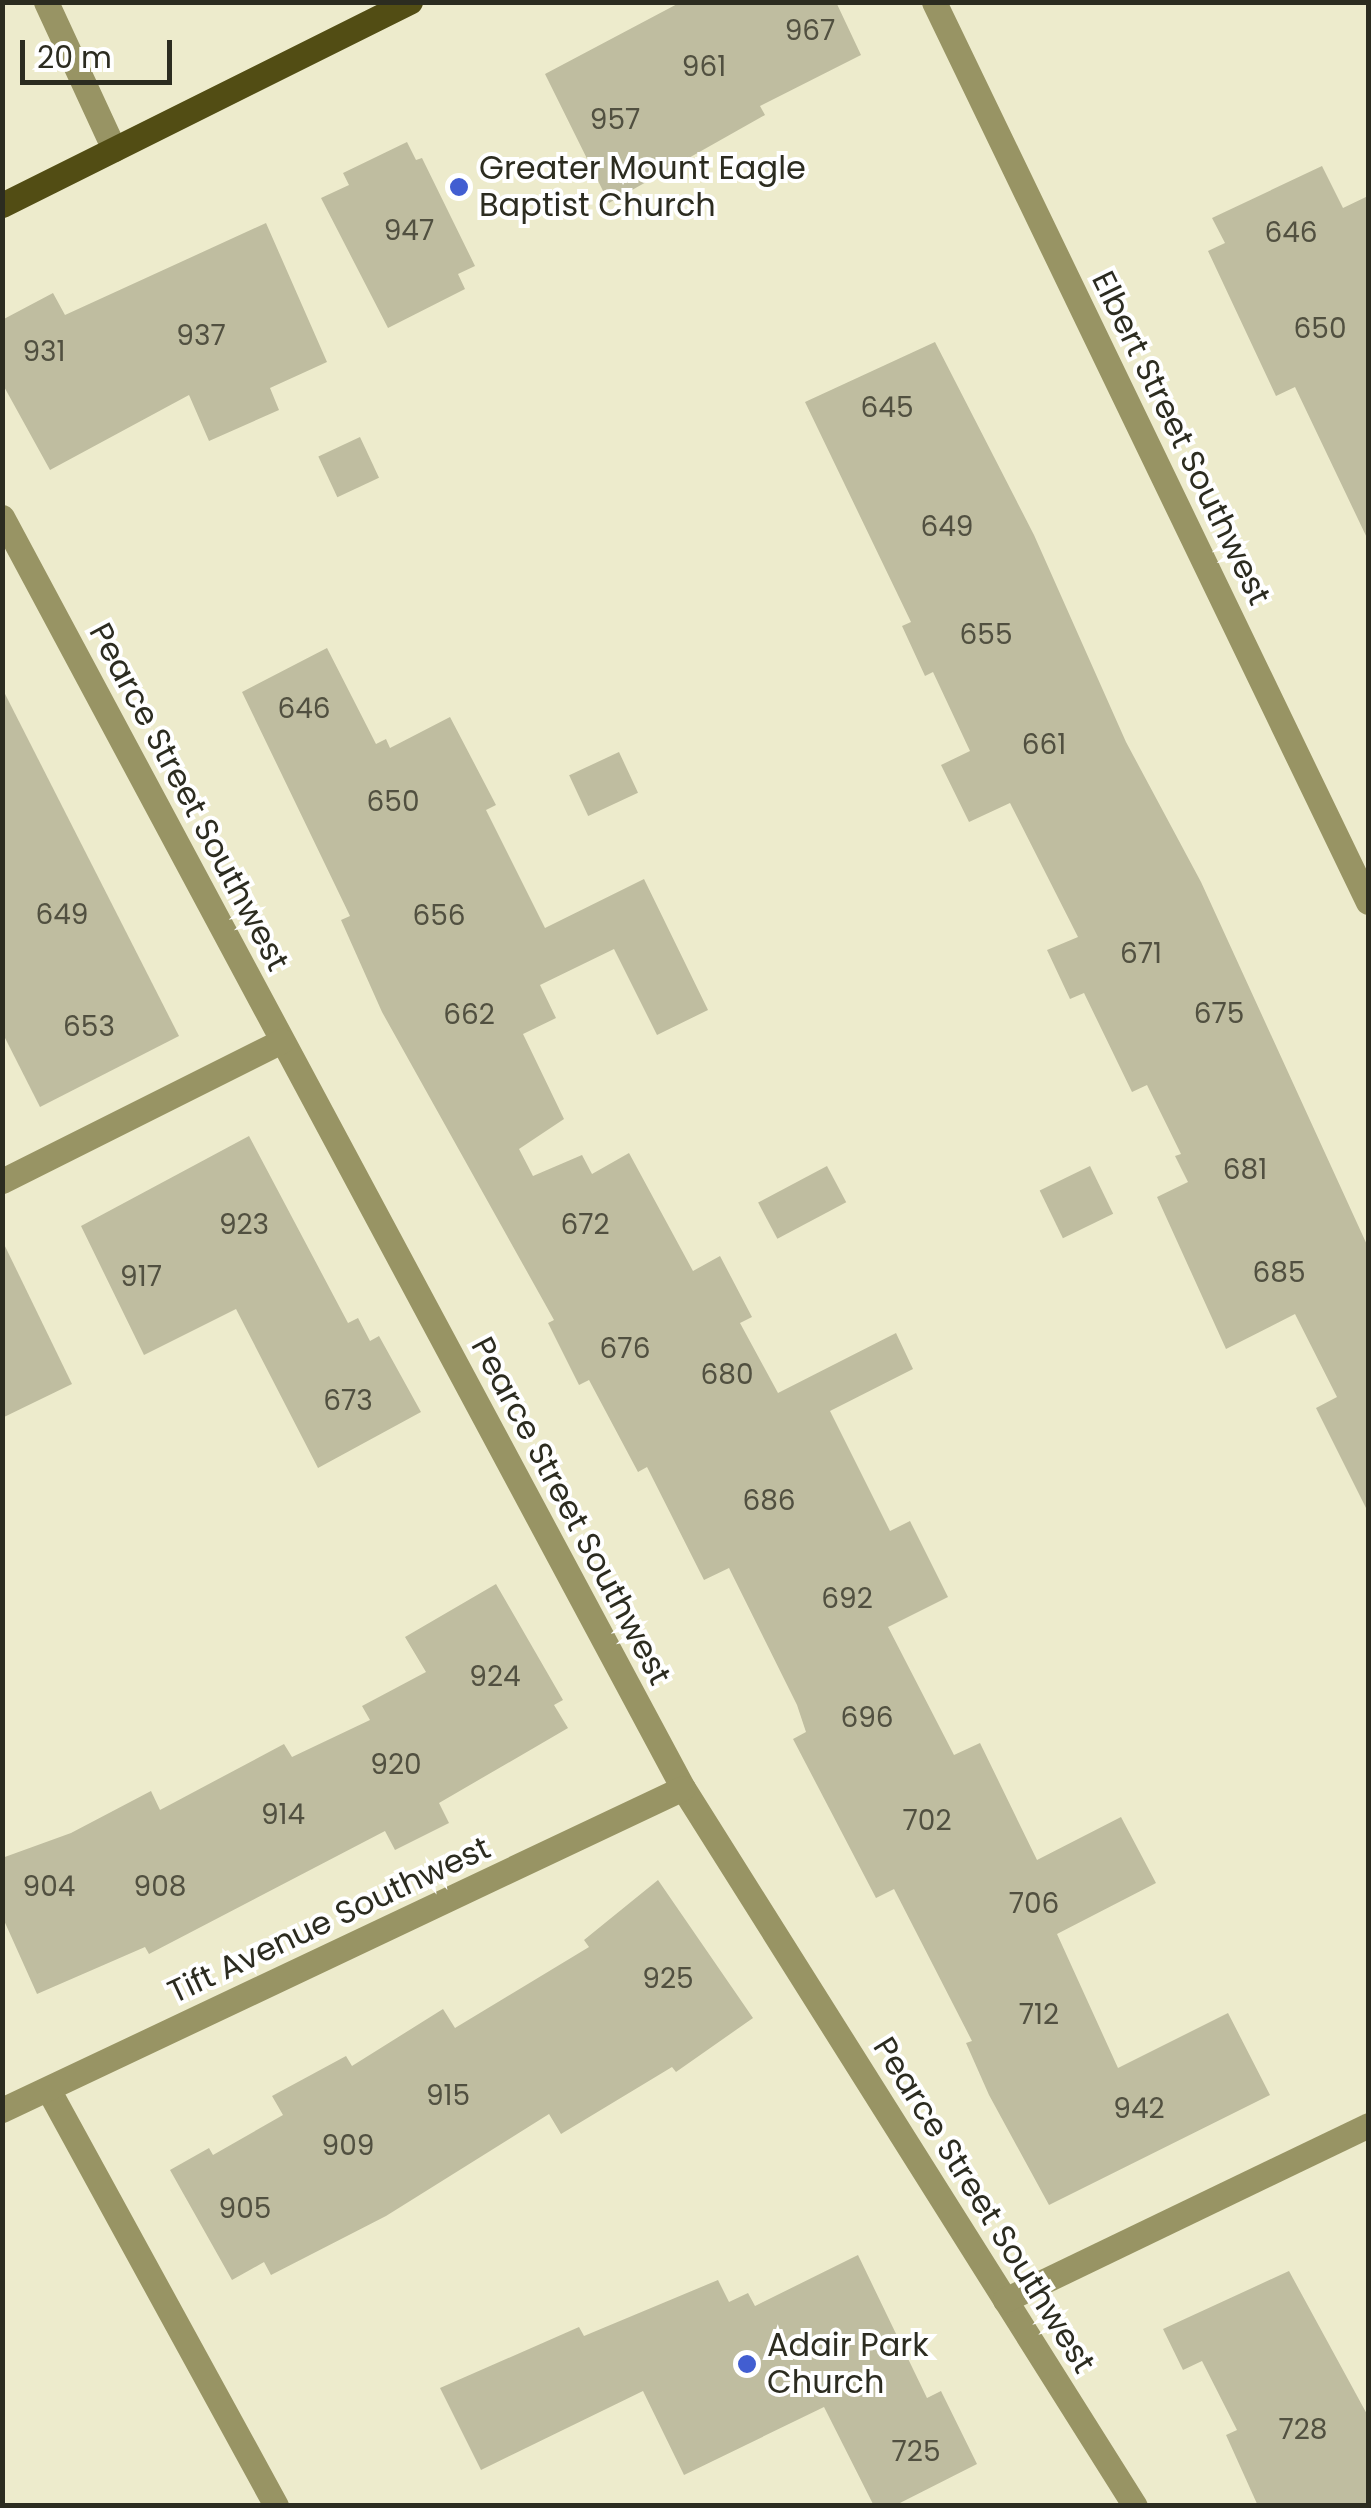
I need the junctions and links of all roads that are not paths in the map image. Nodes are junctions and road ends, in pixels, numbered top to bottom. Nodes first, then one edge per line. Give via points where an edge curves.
1 (46, 2) edge
2 (410, 2) edge
3 (934, 2) edge
4 (114, 149) junction
5 (2, 205) edge
6 (2, 517) edge
7 (1368, 902) edge
8 (282, 1041) junction
9 (2, 1181) edge
10 (683, 1788) junction
11 (48, 2089) junction
12 (2, 2110) edge
13 (1368, 2124) edge
14 (1005, 2300) junction
15 (276, 2506) edge
16 (1135, 2506) edge

1 - 4 street
2 - 4 main road
3 - 7 street, Elbert Street Southwest
4 - 5 main road
6 - 8 street, Pearce Street Southwest
8 - 9 street
8 - 10 street, Pearce Street Southwest
10 - 11 street, Tift Avenue Southwest
10 - 14 street, Pearce Street Southwest
11 - 12 street, Tift Avenue Southwest
11 - 15 street
13 - 14 street
14 - 16 street, Pearce Street Southwest

